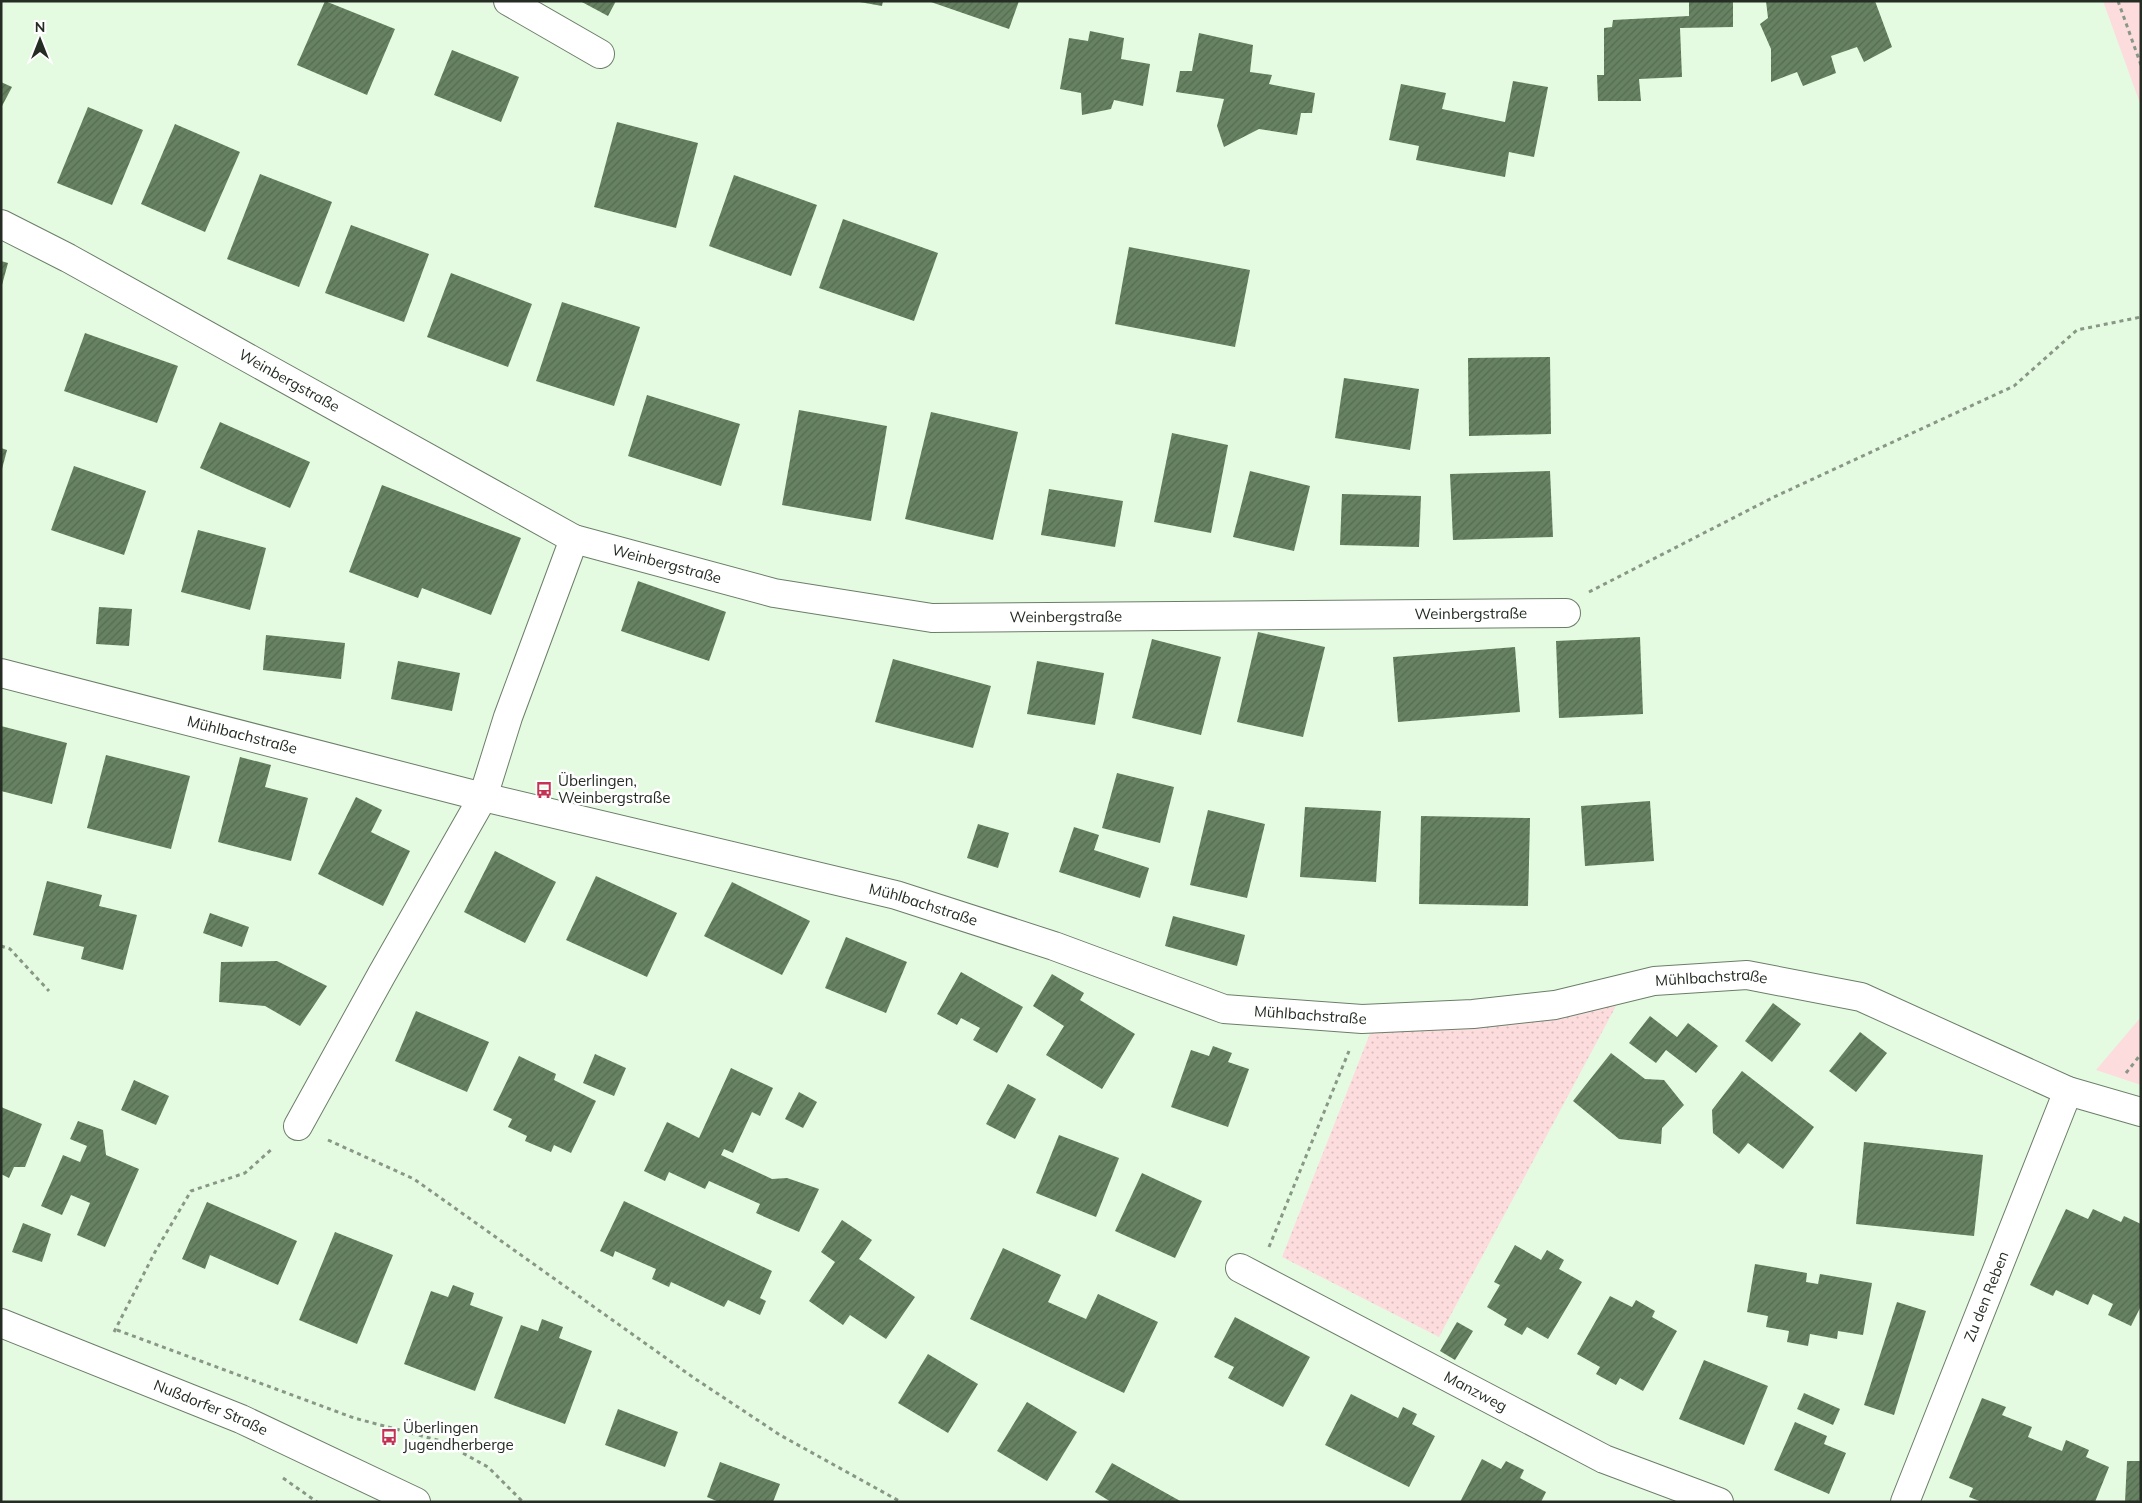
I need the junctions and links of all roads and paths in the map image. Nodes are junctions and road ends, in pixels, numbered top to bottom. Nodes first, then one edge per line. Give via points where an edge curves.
1 (508, 1) edge
2 (2118, 1) edge
3 (600, 54) dead end
4 (2141, 65) edge
5 (1, 224) edge
6 (2141, 317) edge
7 (574, 539) junction
8 (1566, 613) joint
9 (1, 673) edge
10 (483, 797) junction
11 (1, 946) edge
12 (49, 991) dead end
13 (1362, 1019) junction
14 (2068, 1091) junction
15 (2141, 1112) edge
16 (298, 1126) junction
17 (1248, 1273) joint
18 (1, 1322) edge
19 (416, 1502) edge
20 (523, 1502) edge
21 (901, 1502) edge
22 (1719, 1502) edge
23 (1905, 1502) edge

1 - 3 street
2 - 4 path
5 - 7 street, Weinbergstraße
6 - 8 path via 2077,330 2014,386 1730,520 1572,601
7 - 8 street, Weinbergstraße via 774,593 932,618
7 - 10 street via 508,717
9 - 10 street, Mühlbachstraße
10 - 13 street, Mühlbachstraße via 896,895 1054,946 1224,1009
10 - 16 street
11 - 12 path via 10,949
13 - 14 street, Mühlbachstraße via 1482,1013 1555,1005 1654,981 1747,975 1861,997
13 - 17 path
14 - 15 street, Mühlbachstraße
14 - 23 street, Zu den Reben
16 - 20 path via 245,1173 191,1191 155,1252 116,1330 354,1418 441,1441 488,1467
16 - 21 path via 414,1179 694,1378 780,1435
17 - 22 street, Manzweg via 1604,1459
18 - 19 street, Nußdorfer Straße via 241,1419

